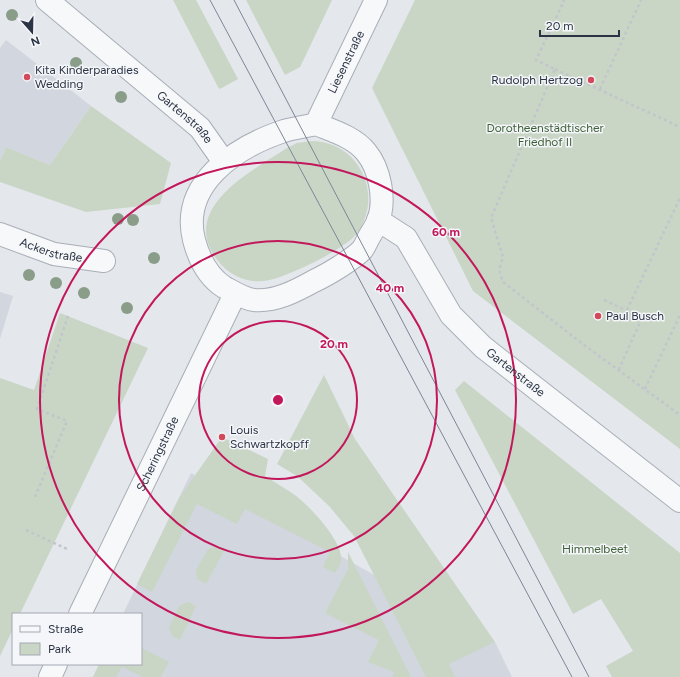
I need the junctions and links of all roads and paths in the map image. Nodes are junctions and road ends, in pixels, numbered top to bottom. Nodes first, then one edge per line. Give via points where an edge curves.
1 (48, 0) edge
2 (376, 0) edge
3 (562, 0) edge
4 (641, 0) edge
5 (555, 69) junction
6 (600, 89) junction
7 (316, 124) junction
8 (680, 127) edge
9 (224, 162) junction
10 (680, 198) edge
11 (378, 220) junction
12 (0, 234) edge
13 (104, 262) dead end
14 (235, 294) junction
15 (604, 300) dead end
16 (627, 310) junction
17 (680, 315) edge
18 (68, 316) dead end
19 (619, 370) junction
20 (645, 389) junction
21 (680, 415) edge
22 (35, 497) dead end
23 (680, 501) edge
24 (26, 530) dead end
25 (69, 550) dead end
26 (80, 613) edge
27 (56, 665) edge
28 (50, 677) edge

1 - 9 street, Gartenstraße via 200,128
2 - 7 street, Liesenstraße
3 - 5 path via 564,1 536,60
4 - 6 path
5 - 6 path
5 - 19 path via 491,218 503,257 499,270 503,282
6 - 8 path
7 - 9 street via 282,132 252,144
7 - 11 street via 344,135 365,151 380,184
9 - 14 street via 203,183 191,212 191,230 204,265 215,281
10 - 16 path
11 - 14 street via 362,249 326,275 297,290 272,298 254,300
11 - 23 street, Gartenstraße via 406,238 451,315 483,348
12 - 13 street, Ackerstraße via 54,254
14 - 26 street, Scheringstraße
15 - 16 path
16 - 19 path via 642,318
17 - 20 path
18 - 22 path via 37,409 67,420
19 - 20 path
20 - 21 path
24 - 25 path
27 - 28 street

